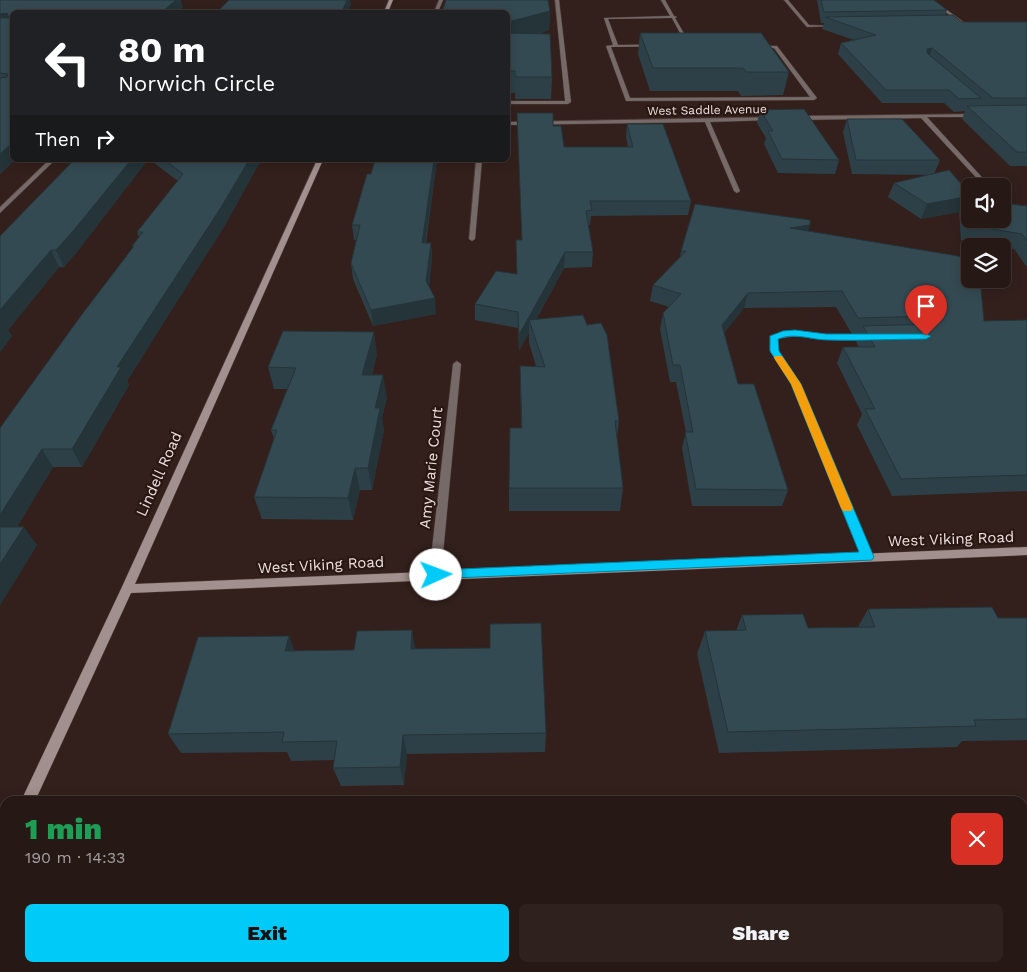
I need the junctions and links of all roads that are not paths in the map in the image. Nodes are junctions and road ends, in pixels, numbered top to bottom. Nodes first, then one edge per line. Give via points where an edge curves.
1 (557, 0) edge
2 (663, 0) edge
3 (786, 0) edge
4 (931, 0) edge
5 (674, 17) junction
6 (955, 24) edge
7 (838, 26) edge
8 (689, 45) junction
9 (616, 46) junction
10 (510, 103) edge
11 (986, 115) edge
12 (923, 116) junction
13 (795, 118) edge
14 (776, 119) edge
15 (706, 120) junction
16 (510, 124) edge
17 (50, 162) edge
18 (319, 162) edge
19 (479, 162) edge
20 (980, 178) edge
21 (737, 191) dead end
22 (0, 211) edge
23 (472, 239) dead end
24 (885, 338) edge
25 (456, 364) dead end
26 (1027, 551) edge
27 (868, 557) junction
28 (436, 575) junction
29 (127, 589) junction
30 (30, 796) edge

1 - 10 street via 568,102
2 - 5 street
3 - 7 street via 808,26
4 - 6 street via 965,24
5 - 8 street
5 - 9 street via 606,18
8 - 9 street
8 - 9 street via 775,47 814,98 628,100 608,46
11 - 12 street
12 - 13 street
12 - 20 street
14 - 15 street, West Saddle Avenue
15 - 16 street, West Saddle Avenue
15 - 21 street
17 - 22 street
18 - 29 street, Lindell Road
19 - 23 street
24 - 27 street via 795,333 774,338 774,351 796,384
25 - 28 street, Amy Marie Court
26 - 27 street, West Viking Road
27 - 28 street, West Viking Road
28 - 29 street, West Viking Road
29 - 30 street, Lindell Road

